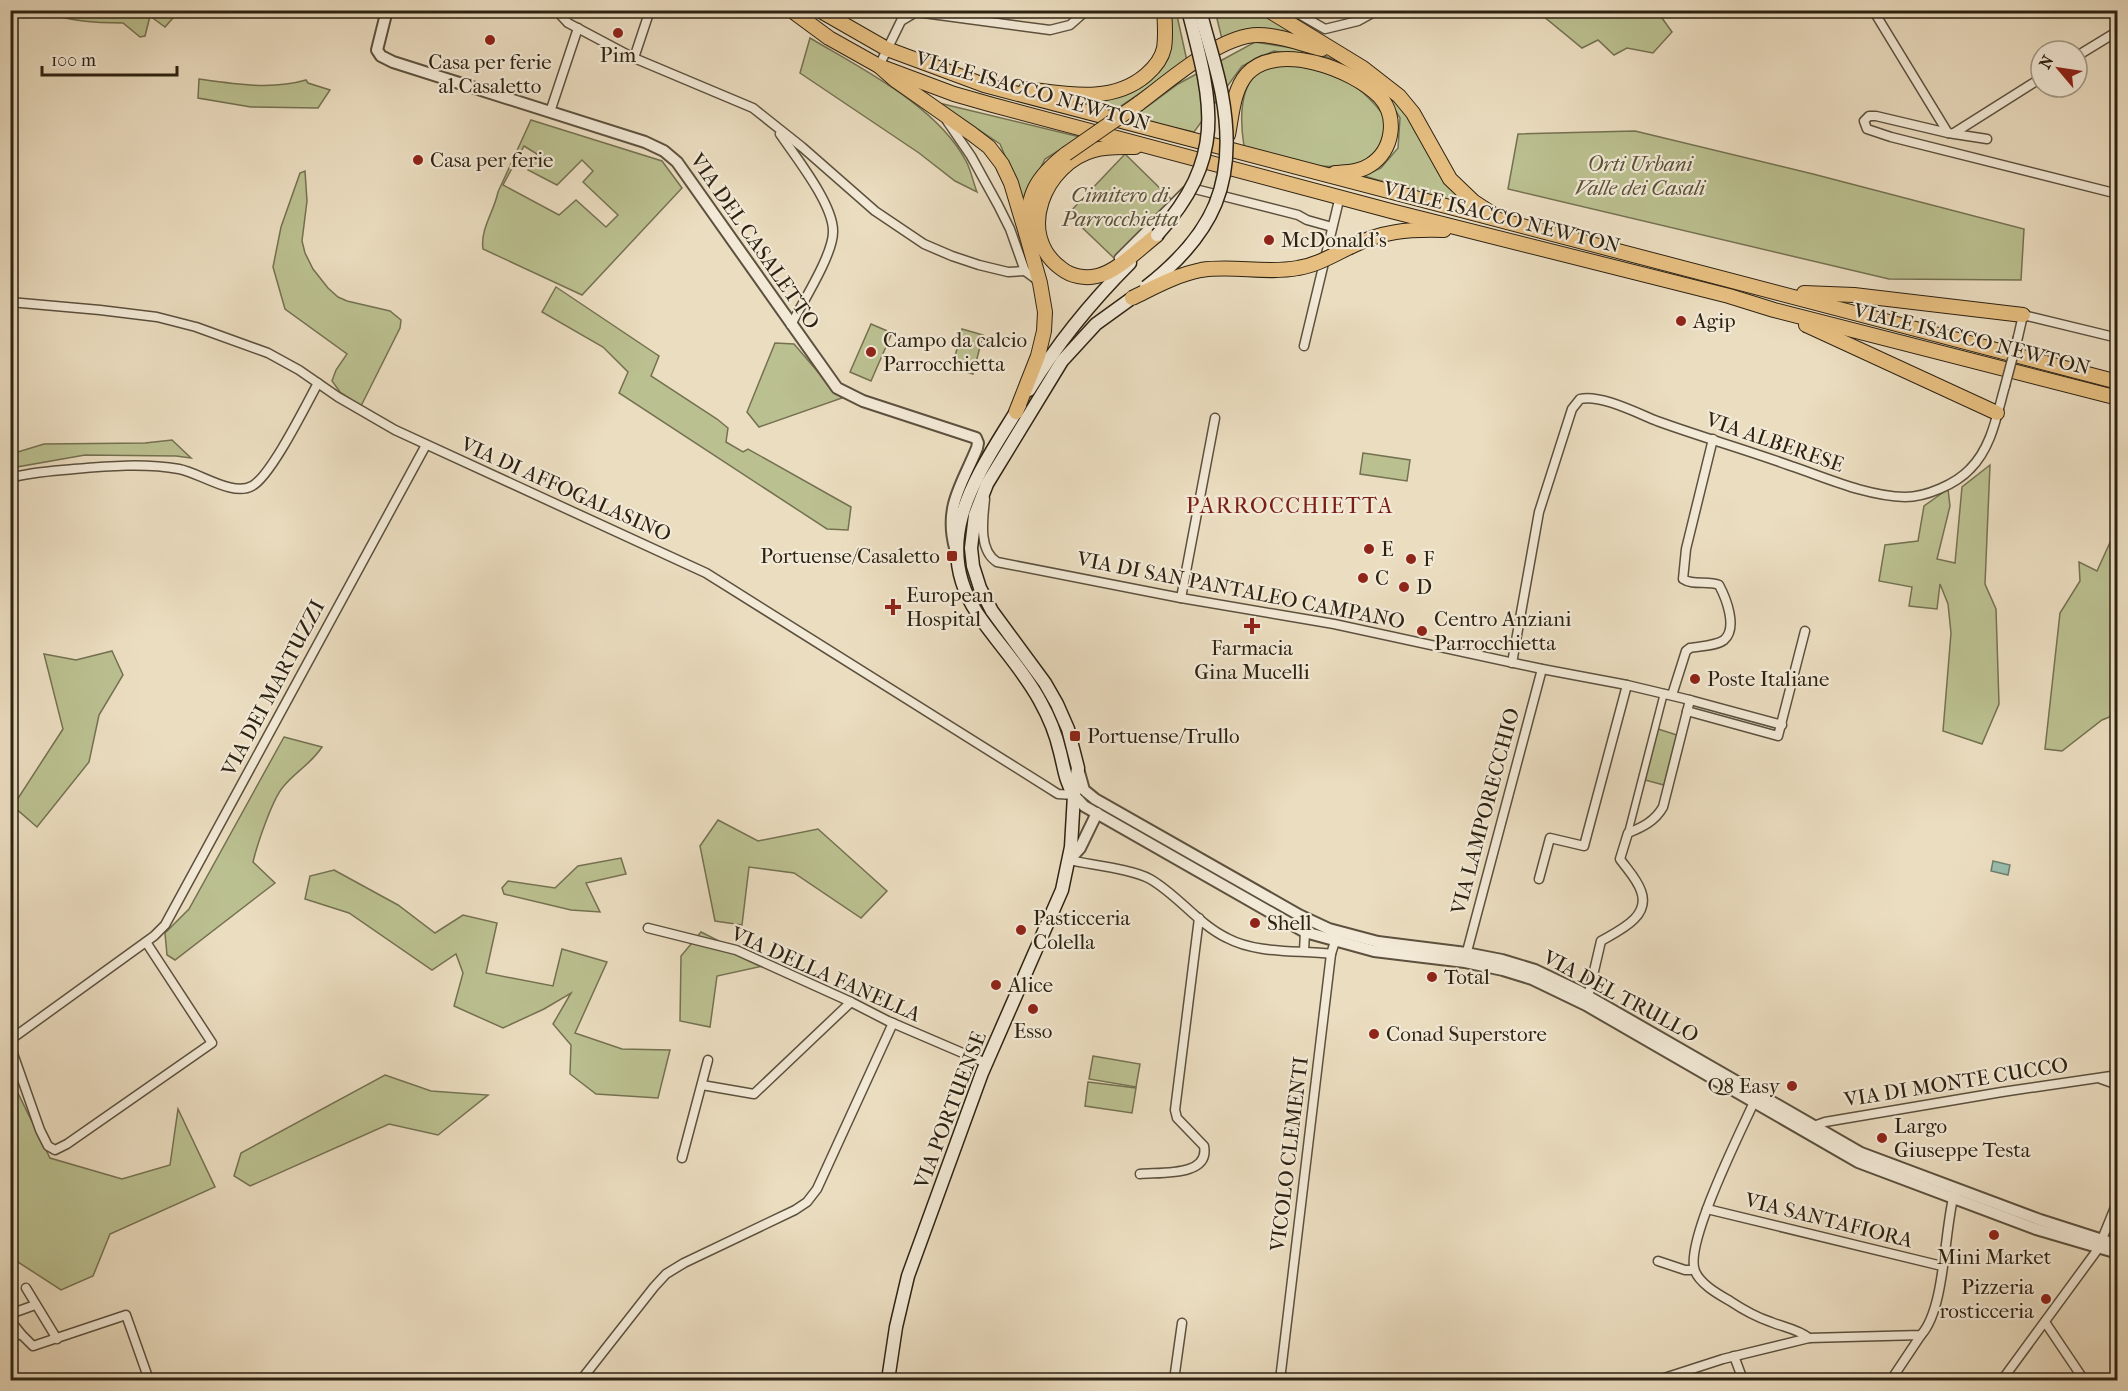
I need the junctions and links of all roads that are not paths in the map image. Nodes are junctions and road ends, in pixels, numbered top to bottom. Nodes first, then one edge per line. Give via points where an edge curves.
1 (387, 10) edge
2 (556, 10) edge
3 (650, 10) edge
4 (791, 10) edge
5 (819, 10) edge
6 (1087, 10) edge
7 (1164, 10) edge
8 (1188, 10) edge
9 (1200, 10) edge
10 (1268, 10) edge
11 (1292, 10) edge
12 (1378, 10) edge
13 (1873, 10) edge
14 (578, 28) junction
15 (2118, 31) edge
16 (871, 41) junction
17 (887, 49) junction
18 (2089, 49) edge
19 (1333, 51) junction
20 (863, 57) junction
21 (634, 58) junction
22 (879, 66) junction
23 (984, 85) junction
24 (2029, 85) edge
25 (931, 103) junction
26 (550, 112) junction
27 (775, 126) junction
28 (1951, 133) junction
29 (1988, 139) dead end
30 (1227, 140) junction
31 (1156, 147) junction
32 (1326, 174) junction
33 (2118, 194) edge
34 (1340, 196) junction
35 (1503, 220) junction
36 (1332, 227) junction
37 (1474, 231) junction
38 (1026, 233) junction
39 (1157, 235) junction
40 (1119, 258) dead end
41 (1025, 271) junction
42 (1040, 283) junction
43 (1776, 292) junction
44 (1132, 298) junction
45 (10, 302) edge
46 (1774, 310) junction
47 (2023, 315) junction
48 (791, 325) junction
49 (2118, 338) edge
50 (1304, 346) dead end
51 (2118, 382) edge
52 (318, 383) junction
53 (2118, 398) edge
54 (1016, 412) junction
55 (1998, 413) junction
56 (1215, 418) dead end
57 (1713, 439) junction
58 (426, 445) junction
59 (10, 478) edge
60 (987, 484) junction
61 (957, 554) junction
62 (1181, 598) junction
63 (1805, 631) dead end
64 (1512, 663) junction
65 (1542, 669) junction
66 (1627, 685) junction
67 (1668, 694) junction
68 (1690, 699) junction
69 (1687, 711) junction
70 (1782, 725) junction
71 (1078, 768) junction
72 (1074, 795) junction
73 (1095, 799) junction
74 (1097, 813) junction
75 (1628, 833) junction
76 (1069, 860) junction
77 (1233, 877) junction
78 (1539, 879) dead end
79 (1227, 888) junction
80 (1199, 918) junction
81 (648, 928) dead end
82 (1305, 932) junction
83 (1337, 937) junction
84 (146, 942) junction
85 (1304, 951) junction
86 (1331, 954) junction
87 (1466, 958) junction
88 (1587, 1001) junction
89 (851, 1002) junction
90 (893, 1023) junction
91 (10, 1040) edge
92 (10, 1046) edge
93 (708, 1060) dead end
94 (986, 1063) junction
95 (1695, 1064) junction
96 (2118, 1075) edge
97 (2098, 1078) junction
98 (702, 1085) junction
99 (2118, 1085) edge
100 (1754, 1102) junction
101 (1814, 1126) junction
102 (1802, 1130) junction
103 (682, 1158) dead end
104 (1873, 1164) junction
105 (1140, 1174) dead end
106 (1954, 1194) junction
107 (2118, 1200) edge
108 (1707, 1209) junction
109 (2100, 1244) junction
110 (2118, 1245) edge
111 (2118, 1253) edge
112 (1658, 1261) dead end
113 (1942, 1266) junction
114 (1694, 1269) junction
115 (26, 1288) dead end
116 (35, 1305) junction
117 (10, 1314) edge
118 (10, 1320) edge
119 (2045, 1322) junction
120 (1182, 1323) dead end
121 (21, 1334) junction
122 (1921, 1335) junction
123 (10, 1338) edge
124 (1809, 1338) junction
125 (57, 1339) junction
126 (1734, 1356) junction
127 (149, 1380) edge
128 (581, 1380) edge
129 (888, 1380) edge
130 (1174, 1380) edge
131 (1280, 1380) edge
132 (1658, 1380) edge
133 (1743, 1380) edge
134 (1891, 1380) edge
135 (2002, 1380) edge
136 (2084, 1380) edge

1 - 26 street, VIA DEL CASALETTO via 377,50 381,56
2 - 14 street
3 - 21 street
4 - 20 main road, VIALE ISACCO NEWTON
5 - 16 main road, VIALE ISACCO NEWTON
6 - 17 street via 1075,22 1050,30 915,12 901,21
7 - 23 main road via 1164,49 1159,60 1123,90 1084,95
8 - 39 main road, VIA PORTUENSE, bridge via 1208,91 1207,139 1190,192
9 - 30 main road, VIA PORTUENSE, bridge via 1221,92
10 - 19 main road
11 - 12 street via 1325,29 1352,23
13 - 28 street
14 - 21 street
14 - 26 street
15 - 18 street
16 - 17 main road, VIALE ISACCO NEWTON
16 - 20 street
17 - 22 street, VIALE ISACCO NEWTON
17 - 23 main road, VIALE ISACCO NEWTON
19 - 35 main road via 1399,96 1413,113 1450,179 1474,202
19 - 38 main road, bridge via 1267,36 1241,38 1220,46 1066,154 1042,176 1029,201
20 - 22 main road, VIALE ISACCO NEWTON
21 - 27 street via 736,99
22 - 25 main road
22 - 31 main road, VIALE ISACCO NEWTON via 989,104
23 - 32 main road, VIALE ISACCO NEWTON
24 - 28 street
25 - 38 main road via 996,155 1011,183
25 - 41 street via 954,130 984,180 1010,229
26 - 48 street, VIA DEL CASALETTO via 645,142 672,157
27 - 41 street via 875,211 924,244 979,265 1008,272
27 - 48 street via 818,192 833,232 827,254
28 - 29 street
28 - 33 street via 1876,116 1864,121 1867,129 1891,137
30 - 32 main road, bridge via 1241,82 1253,68 1278,59 1311,62 1352,77 1379,96 1391,127 1386,149 1370,166
30 - 44 main road, VIA PORTUENSE, bridge via 1222,180 1203,230 1179,259
31 - 34 main road, VIALE ISACCO NEWTON
31 - 39 main road via 1093,150 1074,159 1046,190 1039,209 1038,229 1056,265 1087,277 1103,274
32 - 35 main road, VIALE ISACCO NEWTON
34 - 36 street
34 - 37 main road, VIALE ISACCO NEWTON
35 - 43 main road, VIALE ISACCO NEWTON
36 - 40 street via 1191,188
36 - 50 street
37 - 44 main road, bridge via 1405,230 1373,237 1296,269 1190,273
37 - 46 main road, VIALE ISACCO NEWTON
38 - 42 main road
39 - 54 main road, VIA PORTUENSE via 1077,318
41 - 42 street
42 - 54 main road via 1045,312 1042,341
43 - 47 main road via 1854,296
43 - 51 main road, VIALE ISACCO NEWTON
44 - 60 main road, VIA PORTUENSE via 1096,324 1072,349
45 - 52 street, VIA DI AFFOGALASINO via 118,312 187,324 268,353
46 - 53 main road, VIALE ISACCO NEWTON
46 - 55 main road
47 - 49 street
47 - 55 street, VIA ALBERESE, bridge
48 - 61 street, VIA DEL CASALETTO via 843,392 976,438 977,448 952,510 951,529
52 - 58 street, VIA DI AFFOGALASINO
52 - 59 street via 267,473 244,490 182,469 163,467 103,466
54 - 61 main road, VIA PORTUENSE via 968,496 958,529
55 - 57 street, VIA ALBERESE via 1987,445 1971,468 1938,489 1907,497 1864,490
56 - 62 street
57 - 64 street, VIA ALBERESE via 1605,401 1584,398 1576,402 1539,512
57 - 67 street via 1686,549 1683,579 1719,585 1731,621 1729,634 1721,642 1686,651
58 - 72 street, VIA DI AFFOGALASINO via 706,573 1058,794
58 - 84 street, VIA DEI MARTUZZI via 173,913
60 - 62 street, VIA DI SAN PANTALEO CAMPANO via 984,539 986,551 995,560
60 - 71 main road, VIA PORTUENSE via 975,515 971,540 977,582 992,611 1057,704
61 - 72 main road, VIA PORTUENSE via 974,608 1047,715 1066,782
62 - 64 street, VIA DI SAN PANTALEO CAMPANO via 1334,624
63 - 70 street
64 - 65 street, VIA DI SAN PANTALEO CAMPANO
65 - 66 street, VIA DI SAN PANTALEO CAMPANO
65 - 87 street, VIA LAMPORECCHIO
66 - 67 street, VIA DI SAN PANTALEO CAMPANO
66 - 78 street via 1584,846 1550,838
67 - 68 street, VIA DI SAN PANTALEO CAMPANO
67 - 75 street
68 - 69 street
68 - 70 street, VIA DI SAN PANTALEO CAMPANO
69 - 70 street via 1778,736
69 - 75 street via 1663,807 1655,819
71 - 72 main road, VIA PORTUENSE
71 - 73 street, VIA DEL TRULLO via 1082,787
72 - 73 street, VIA DEL TRULLO
72 - 74 street, VIA DEL TRULLO
72 - 76 main road, VIA PORTUENSE
73 - 77 street, VIA DEL TRULLO
74 - 76 street, VIA PORTUENSE via 1080,848
74 - 79 street, VIA DEL TRULLO
75 - 88 street via 1620,859 1641,889 1640,910 1629,924 1601,940
76 - 80 street via 1147,877
76 - 94 main road, VIA PORTUENSE via 1059,898
77 - 79 street
77 - 83 street, VIA DEL TRULLO
79 - 82 street, VIA DEL TRULLO
80 - 85 street via 1238,943
80 - 105 street via 1175,1113 1204,1146 1204,1156 1190,1169
81 - 89 street, VIA DELLA FANELLA via 736,950
82 - 83 street, VIA DEL TRULLO
82 - 85 street
83 - 86 street, VICOLO CLEMENTI
83 - 87 street, VIA DEL TRULLO via 1381,952
84 - 91 street, VIA DEI MARTUZZI
84 - 92 street via 212,1043 55,1150 48,1146 40,1130
85 - 86 street
86 - 131 street, VICOLO CLEMENTI
87 - 88 street, VIA DEL TRULLO via 1526,976
88 - 95 street, VIA DEL TRULLO
89 - 90 street, VIA DELLA FANELLA
89 - 98 street via 754,1094
90 - 94 street, VIA DELLA FANELLA
90 - 128 street via 810,1199 666,1274
93 - 98 street
94 - 129 main road, VIA PORTUENSE via 908,1276
95 - 100 street, VIA DEL TRULLO
95 - 101 street, VIA DEL TRULLO
96 - 97 street, VIA DI MONTE CUCCO
97 - 99 street
97 - 101 street, VIA DI MONTE CUCCO
98 - 103 street
100 - 102 street, VIA DEL TRULLO
100 - 108 street
101 - 102 street, VIA DI MONTE CUCCO
101 - 104 street, VIA DEL TRULLO
102 - 104 street, VIA DEL TRULLO
104 - 106 street, VIA DEL TRULLO
106 - 109 street, VIA DEL TRULLO
106 - 113 street
107 - 109 street
108 - 113 street, VIA SANTAFIORA
108 - 114 street via 1695,1250
109 - 110 street, VIA DEL TRULLO
109 - 111 street, VIA DEL TRULLO
109 - 119 street
112 - 114 street
113 - 122 street via 1935,1312
114 - 124 street via 1703,1282 1729,1300
115 - 116 street
116 - 117 street
116 - 125 street
118 - 121 street
119 - 135 street
119 - 136 street
120 - 130 street
121 - 123 street
121 - 125 street via 33,1346
122 - 124 street
122 - 134 street
124 - 126 street
125 - 127 street via 126,1316
126 - 132 street
126 - 133 street

